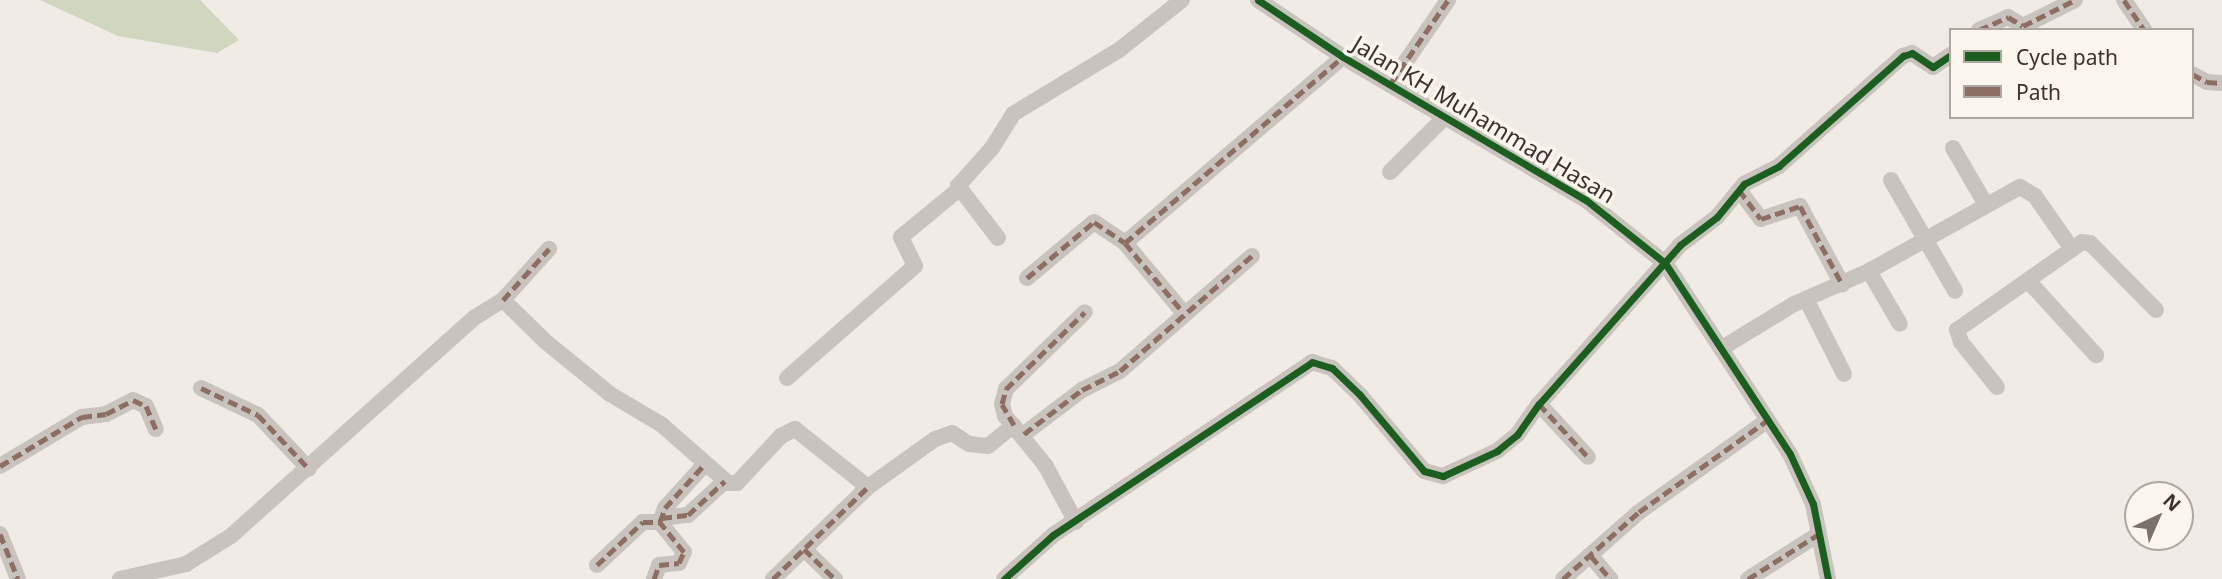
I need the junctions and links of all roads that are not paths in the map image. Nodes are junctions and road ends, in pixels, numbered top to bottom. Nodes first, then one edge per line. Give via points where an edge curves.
1 (1182, 0) edge
2 (1258, 0) edge
3 (1448, 0) edge
4 (2076, 0) edge
5 (2124, 0) edge
6 (1983, 28) edge
7 (2143, 28) edge
8 (1949, 56) edge
9 (1343, 57) junction
10 (2194, 75) edge
11 (1391, 82) junction
12 (2222, 83) edge
13 (1446, 116) junction
14 (1953, 148) dead end
15 (1391, 172) dead end
16 (1891, 180) dead end
17 (958, 190) junction
18 (1739, 190) junction
19 (1986, 205) junction
20 (998, 238) dead end
21 (1923, 240) junction
22 (1125, 243) junction
23 (549, 249) dead end
24 (2072, 249) junction
25 (1252, 256) dead end
26 (1665, 264) junction
27 (1869, 271) junction
28 (1027, 278) dead end
29 (2030, 283) junction
30 (1842, 284) junction
31 (1955, 291) dead end
32 (1806, 299) junction
33 (503, 300) junction
34 (2156, 310) dead end
35 (1085, 312) dead end
36 (1183, 312) junction
37 (1900, 324) dead end
38 (1722, 348) junction
39 (2096, 355) dead end
40 (1844, 374) dead end
41 (787, 379) dead end
42 (1997, 387) dead end
43 (201, 388) dead end
44 (1539, 404) junction
45 (1768, 420) junction
46 (156, 429) dead end
47 (1019, 430) junction
48 (1588, 457) dead end
49 (704, 465) junction
50 (0, 466) edge
51 (309, 469) junction
52 (725, 481) junction
53 (868, 487) junction
54 (661, 520) junction
55 (1076, 522) junction
56 (0, 534) edge
57 (1819, 534) junction
58 (804, 549) junction
59 (1591, 556) junction
60 (597, 565) dead end
61 (18, 579) edge
62 (120, 579) edge
63 (654, 579) edge
64 (773, 579) edge
65 (835, 579) edge
66 (1004, 579) edge
67 (1563, 579) edge
68 (1610, 579) edge
69 (1748, 579) edge
70 (1828, 579) edge

1 - 17 street via 1119,50 1018,108
2 - 9 street, Jalan KH Muhammad Hasan
3 - 11 street
4 - 6 street via 2024,26 2008,17
5 - 7 street
8 - 18 street via 1933,66 1912,54 1903,56 1779,166
9 - 11 street, Jalan KH Muhammad Hasan
9 - 22 street
10 - 12 street
11 - 13 street, Jalan KH Muhammad Hasan
13 - 15 street
13 - 26 street, Jalan KH Muhammad Hasan via 1586,200
14 - 19 street
16 - 21 street
17 - 20 street
17 - 41 street via 901,237 915,266
18 - 26 street via 1717,217 1680,245
18 - 30 street via 1761,219 1800,206
19 - 21 street
19 - 24 street via 2010,190 2026,188
21 - 27 street
21 - 31 street
22 - 28 street via 1094,222
22 - 36 street
23 - 33 street
24 - 29 street
24 - 34 street via 2090,243
25 - 36 street
26 - 38 street, Jalan KH Muhammad Hasan
26 - 44 street
27 - 30 street
27 - 37 street
29 - 39 street
29 - 42 street via 1957,330 1961,342
30 - 32 street
32 - 38 street
32 - 40 street
33 - 49 street via 546,342 610,394 662,425
33 - 51 street via 474,318
35 - 47 street via 1006,389 1002,404
36 - 47 street via 1120,371
38 - 45 street, Jalan KH Muhammad Hasan
43 - 51 street via 258,415
44 - 48 street
44 - 55 street via 1511,442 1452,473 1435,476 1424,471 1332,368 1312,362
45 - 57 street, Jalan KH Muhammad Hasan via 1807,486
45 - 59 street via 1639,512
46 - 50 street via 146,406 132,400 106,414 82,417 29,453
47 - 53 street via 979,447 946,433
47 - 55 street
49 - 52 street
49 - 54 street via 667,505
51 - 62 street via 203,555 186,564
52 - 53 street via 737,483 780,436 795,429
52 - 54 street via 688,515
53 - 58 street
54 - 60 street via 643,522
54 - 63 street via 684,552 676,565 659,565
55 - 66 street via 1053,535
56 - 61 street
57 - 69 street
57 - 70 street, Jalan KH Muhammad Hasan
58 - 64 street
58 - 65 street
59 - 67 street
59 - 68 street

